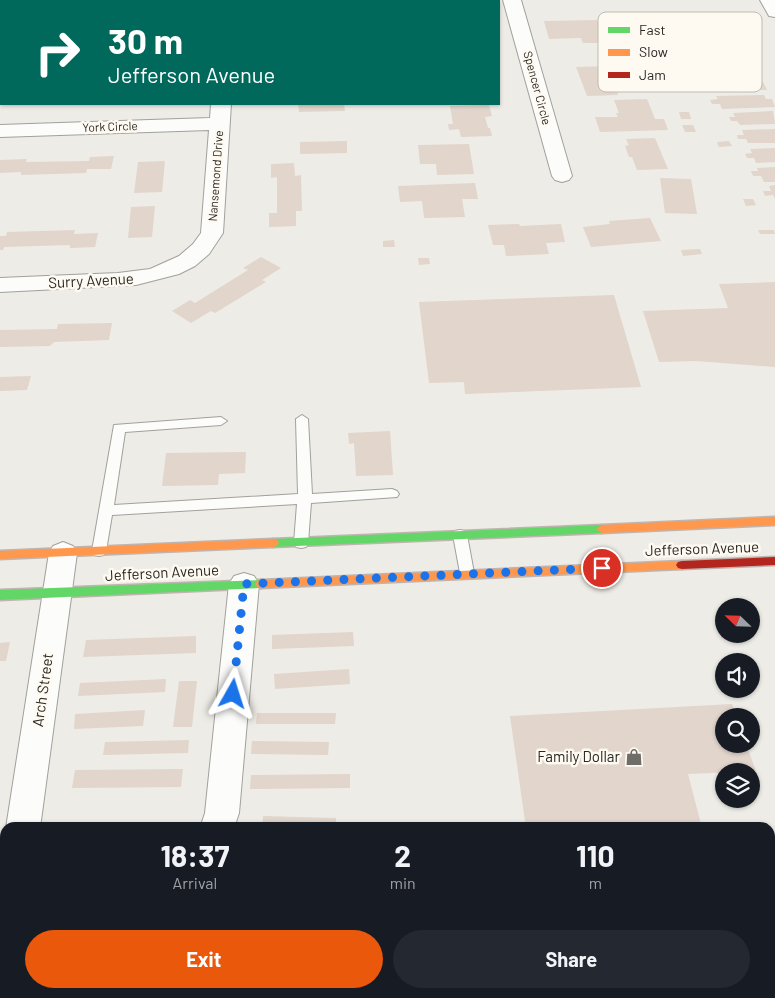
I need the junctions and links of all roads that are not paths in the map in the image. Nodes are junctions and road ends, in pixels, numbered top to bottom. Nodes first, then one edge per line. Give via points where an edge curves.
1 (512, 0) edge
2 (769, 0) edge
3 (775, 12) edge
4 (220, 114) edge
5 (0, 131) edge
6 (562, 176) dead end
7 (181, 265) joint
8 (0, 285) edge
9 (302, 419) dead end
10 (221, 421) dead end
11 (392, 494) dead end
12 (305, 498) junction
13 (106, 510) junction
14 (775, 521) edge
15 (460, 535) junction
16 (301, 543) junction
17 (99, 551) junction
18 (63, 552) junction
19 (0, 555) edge
20 (775, 561) edge
21 (467, 573) junction
22 (244, 584) junction
23 (57, 593) junction
24 (0, 595) edge
25 (24, 822) edge
26 (219, 822) edge

1 - 6 street, Spencer Circle
2 - 3 street
4 - 5 street, York Circle
4 - 7 street, Nansemond Drive via 212,233 204,247
7 - 8 street, Surry Avenue via 128,280
9 - 12 lane
10 - 13 lane via 119,428
11 - 12 lane
12 - 13 lane
12 - 16 lane
13 - 17 lane
14 - 15 main road, Jefferson Avenue
15 - 16 main road, Jefferson Avenue
15 - 21 lane
16 - 17 main road, Jefferson Avenue
17 - 18 main road, Jefferson Avenue
18 - 19 main road, Jefferson Avenue
18 - 23 street, Arch Street
20 - 21 main road, Jefferson Avenue
21 - 22 main road, Jefferson Avenue
22 - 23 main road, Jefferson Avenue
22 - 26 street
23 - 24 main road, Jefferson Avenue
23 - 25 street, Arch Street

